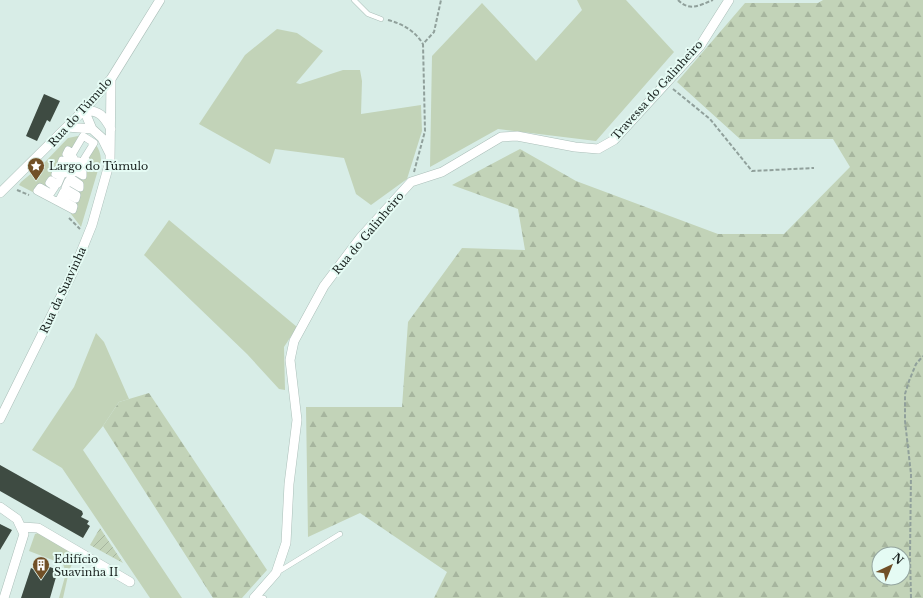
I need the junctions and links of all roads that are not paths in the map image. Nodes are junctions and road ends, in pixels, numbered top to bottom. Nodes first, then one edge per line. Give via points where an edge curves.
1 (160, 0) edge
2 (354, 0) edge
3 (729, 0) edge
4 (381, 19) road end
5 (110, 79) junction
6 (84, 110) junction
7 (67, 127) junction
8 (92, 129) junction
9 (111, 129) junction
10 (94, 143) joint
11 (110, 155) junction
12 (411, 182) joint
13 (0, 194) edge
14 (0, 419) edge
15 (0, 507) edge
16 (22, 527) junction
17 (340, 534) dead end
18 (276, 573) junction
19 (130, 582) dead end
20 (4, 598) edge
21 (258, 598) edge

1 - 5 street, Rua do Túmulo
2 - 4 lane via 368,14
3 - 12 street, Travessa do Galinheiro via 700,46 614,140 598,149 517,136 501,137 442,172
5 - 6 street, Rua do Túmulo
5 - 9 street, Rua da Suavinha
6 - 7 street, Rua do Túmulo
6 - 8 street
6 - 9 street via 97,112
7 - 8 street
7 - 13 street, Rua do Túmulo
8 - 11 street via 102,138
9 - 11 street, Rua da Suavinha
10 - 10 street via 84,160 87,161 86,165 79,161 75,167 83,172 83,176 74,171 70,178 80,184 80,188 68,181 65,188 77,195 76,199 63,192 60,198 74,206 73,210 37,191 40,187 51,193 55,187 49,183 51,180 58,184 61,177 55,174 57,170 64,174 68,168 61,164 62,160 70,164 74,158 66,154 68,150 73,153 82,136
11 - 14 street, Rua da Suavinha via 109,168 82,254
12 - 18 street, Rua do Galinheiro via 337,267 294,341 290,360 297,420 289,484 286,543
15 - 16 street via 14,515
16 - 19 street via 38,528
16 - 20 street via 23,541
17 - 18 lane
18 - 21 street, Rua do Galinheiro

